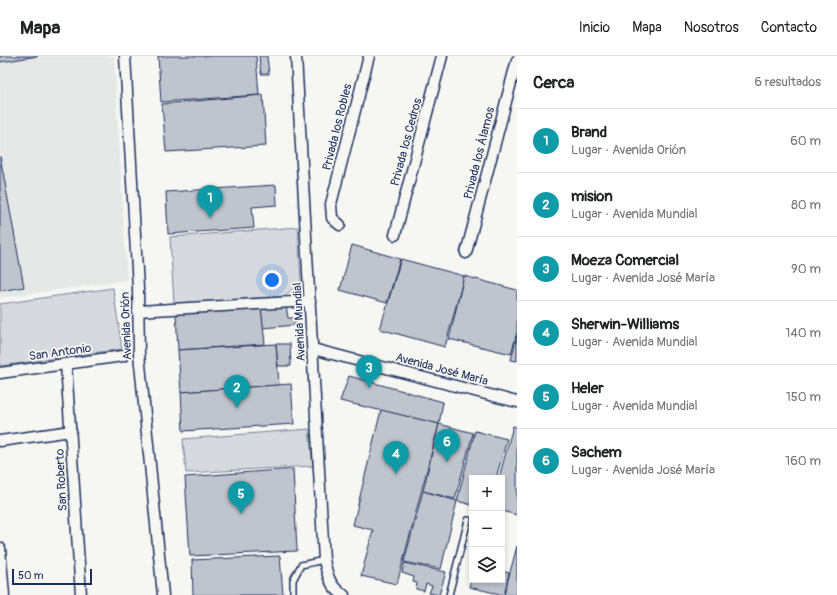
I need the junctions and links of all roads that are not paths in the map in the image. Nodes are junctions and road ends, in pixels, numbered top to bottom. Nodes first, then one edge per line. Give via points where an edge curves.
1 (125, 56) edge
2 (296, 56) edge
3 (369, 56) edge
4 (442, 56) edge
5 (517, 60) edge
6 (514, 84) edge
7 (340, 225) dead end
8 (395, 235) dead end
9 (466, 253) dead end
10 (310, 301) junction
11 (138, 311) junction
12 (313, 349) junction
13 (123, 356) dead end
14 (66, 364) junction
15 (0, 373) edge
16 (517, 402) edge
17 (72, 431) junction
18 (0, 441) edge
19 (468, 520) dead end
20 (0, 548) edge
21 (324, 560) junction
22 (4, 595) edge
23 (81, 595) edge
24 (164, 595) edge
25 (293, 595) edge
26 (344, 595) edge
27 (449, 595) edge

1 - 11 street, Avenida Orión
2 - 10 street, Avenida Mundial
3 - 7 street, Privada los Robles via 331,204 332,218
4 - 8 street, Privada los Cedros
5 - 6 street, Privada los Álamos
6 - 9 street, Privada los Álamos
10 - 11 street
10 - 12 street, Avenida Mundial
11 - 24 street, Avenida Orión via 139,354
12 - 16 street, Avenida José María
12 - 21 street, Avenida Mundial
13 - 14 street, San Antonio
14 - 15 street, San Antonio
14 - 17 street, San Roberto
17 - 18 street
17 - 23 street, San Roberto
19 - 27 lane
20 - 22 street
21 - 25 lane via 301,565 294,580
21 - 26 street, Avenida Mundial via 332,586

